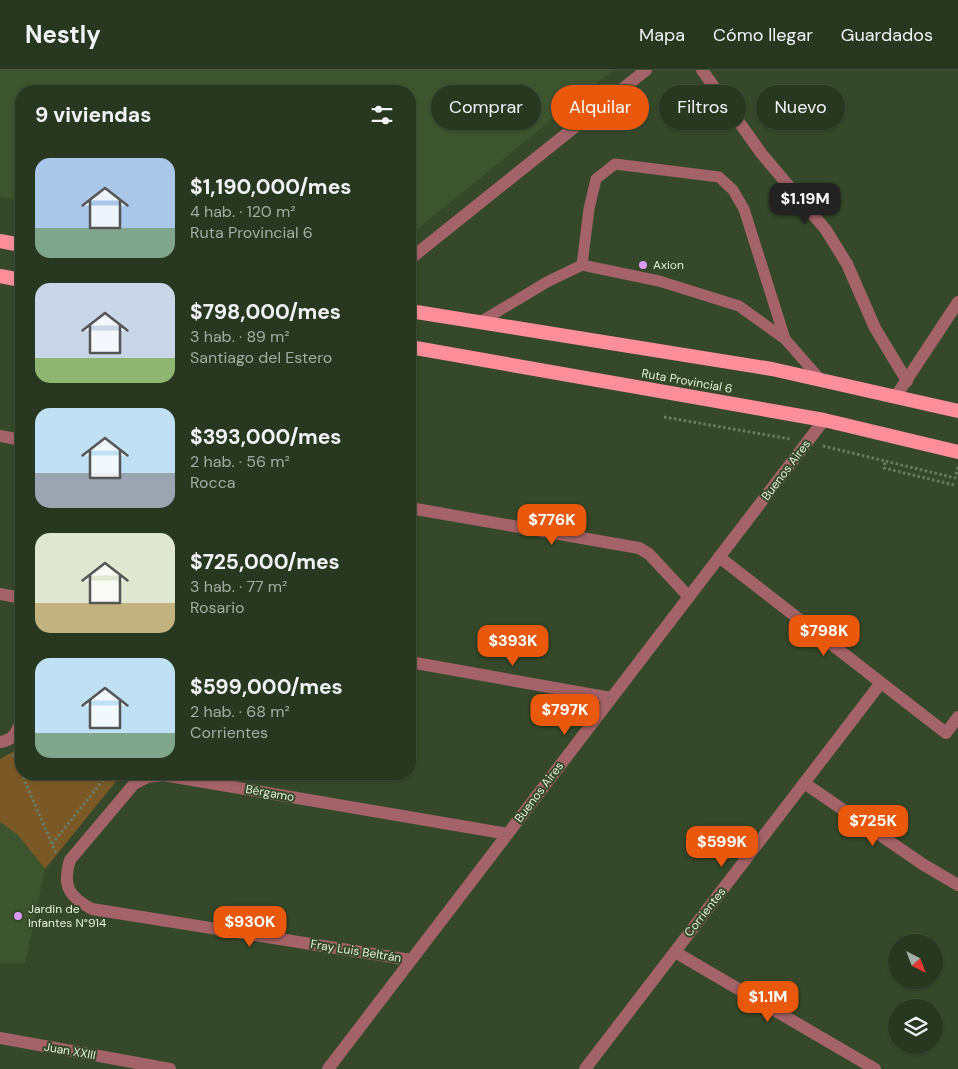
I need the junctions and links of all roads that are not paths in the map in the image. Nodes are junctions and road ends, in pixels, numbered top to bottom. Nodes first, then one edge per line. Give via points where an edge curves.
1 (646, 70) edge
2 (702, 70) edge
3 (0, 241) edge
4 (15, 244) edge
5 (416, 254) edge
6 (582, 266) junction
7 (0, 276) edge
8 (15, 279) edge
9 (958, 302) edge
10 (416, 312) edge
11 (480, 322) junction
12 (785, 340) junction
13 (416, 348) edge
14 (820, 380) junction
15 (907, 381) junction
16 (896, 396) junction
17 (958, 411) edge
18 (824, 420) junction
19 (0, 436) edge
20 (15, 439) edge
21 (958, 452) edge
22 (416, 509) edge
23 (719, 557) junction
24 (0, 594) edge
25 (15, 597) edge
26 (689, 597) junction
27 (416, 663) edge
28 (880, 684) junction
29 (611, 698) junction
30 (958, 717) edge
31 (15, 736) edge
32 (3, 741) edge
33 (142, 780) edge
34 (196, 780) edge
35 (804, 783) junction
36 (508, 834) junction
37 (958, 885) edge
38 (92, 909) joint
39 (675, 952) junction
40 (412, 960) junction
41 (0, 1038) edge
42 (170, 1069) edge
43 (328, 1069) edge
44 (585, 1069) edge
45 (875, 1069) edge

1 - 5 street
2 - 15 street via 761,153 826,230 847,264 875,328
3 - 4 highway
6 - 11 lane via 547,282
6 - 12 lane via 659,281 739,306
6 - 12 lane via 596,179 615,164 720,178 733,190 744,209
7 - 8 highway
9 - 15 street
10 - 11 highway, Ruta Provincial 6
11 - 14 highway, Ruta Provincial 6 via 772,369
12 - 14 lane
13 - 18 highway, Ruta Provincial 6
14 - 16 highway, Ruta Provincial 6
15 - 16 street
16 - 17 highway, Ruta Provincial 6
18 - 21 highway, Ruta Provincial 6
18 - 23 street, Buenos Aires
19 - 20 street
22 - 26 street via 639,548 649,554
23 - 26 street, Buenos Aires
23 - 28 street
24 - 25 street
26 - 29 street, Buenos Aires
27 - 29 street
28 - 30 street via 946,733
28 - 35 street, Corrientes
29 - 36 street, Buenos Aires
31 - 32 street
33 - 38 street, Bérgamo via 134,784 70,860 66,875 69,889 77,901
34 - 36 street, Bérgamo
35 - 37 street
35 - 39 street, Corrientes
36 - 40 street, Buenos Aires
38 - 40 street, Fray Luis Beltrán
39 - 44 street, Corrientes
39 - 45 street
40 - 43 street, Buenos Aires
41 - 42 street, Juan XXIII

